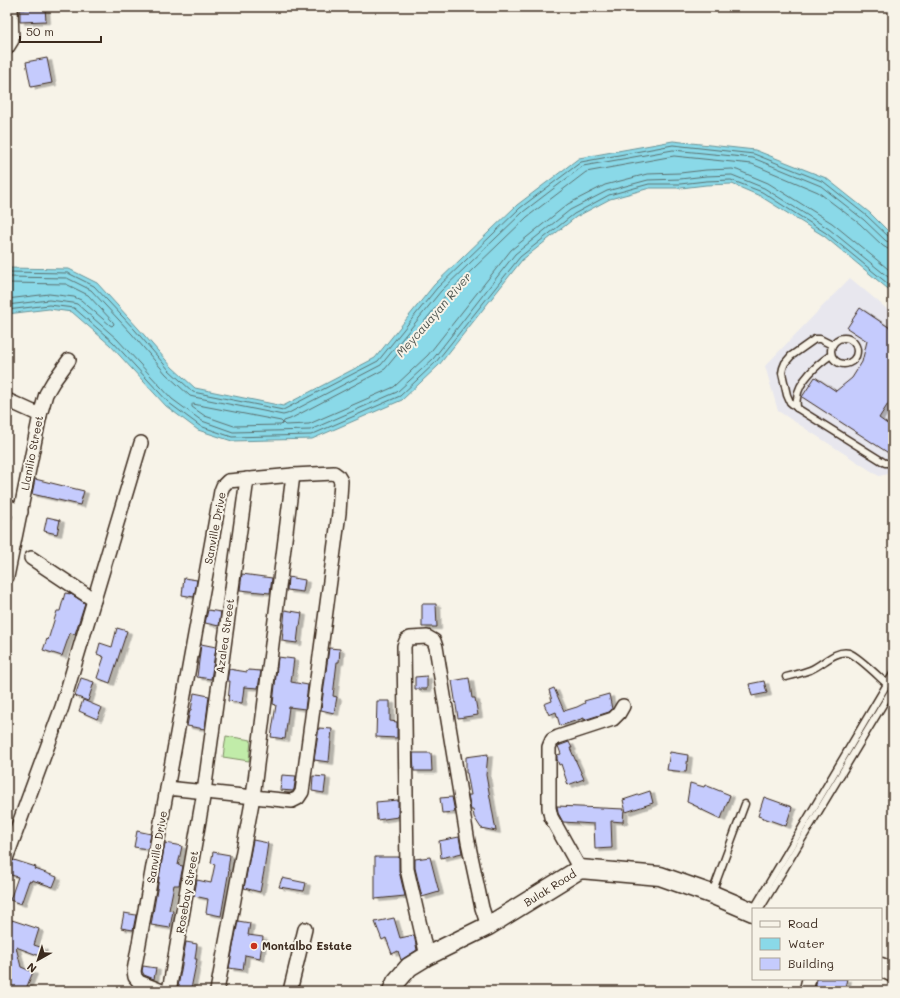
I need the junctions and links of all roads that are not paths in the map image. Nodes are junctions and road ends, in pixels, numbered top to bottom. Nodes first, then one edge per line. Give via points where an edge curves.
1 (12, 7) edge
2 (7, 48) edge
3 (832, 346) junction
4 (831, 355) junction
5 (69, 360) dead end
6 (7, 400) edge
7 (797, 408) junction
8 (40, 414) junction
9 (141, 443) dead end
10 (893, 464) edge
11 (294, 475) junction
12 (247, 479) junction
13 (7, 506) edge
14 (21, 512) junction
15 (31, 558) dead end
16 (7, 577) edge
17 (94, 600) junction
18 (893, 674) edge
19 (786, 677) dead end
20 (887, 684) junction
21 (893, 688) edge
22 (623, 706) dead end
23 (168, 788) junction
24 (204, 792) junction
25 (253, 797) junction
26 (744, 804) dead end
27 (7, 856) edge
28 (580, 869) junction
29 (711, 894) junction
30 (757, 908) edge
31 (757, 908) edge
32 (752, 910) edge
33 (488, 926) junction
34 (305, 929) dead end
35 (427, 956) junction
36 (882, 968) edge
37 (893, 973) edge
38 (809, 980) edge
39 (162, 991) edge
40 (169, 991) edge
41 (217, 991) edge
42 (290, 991) edge
43 (392, 991) edge
44 (806, 991) edge

1 - 2 street via 12,40
3 - 4 lane
3 - 4 lane via 838,339 847,338 854,343 857,351 854,360 846,364 836,362
3 - 7 lane via 815,339 785,363 782,373 787,395
4 - 7 lane via 813,370 802,384 796,400
5 - 8 street, Llanilio Street via 46,394
6 - 8 street
7 - 10 lane via 884,463
8 - 14 street, Llanilio Street
9 - 17 street
11 - 12 street, Sanville Drive
11 - 25 street
11 - 25 street, Sanville Drive via 334,473 338,476 339,512 302,792 292,801
12 - 23 street, Sanville Drive via 228,482 221,491
12 - 24 street, Azalea Street
13 - 14 street
14 - 16 street, Llanilio Street
15 - 17 street
17 - 27 street via 62,707
18 - 20 lane
19 - 20 lane via 812,670 842,653 858,658
20 - 30 lane
21 - 31 lane
22 - 28 street via 613,719 558,736 552,740 549,747 549,808
23 - 24 street
23 - 39 street, Sanville Drive via 134,971 139,982
24 - 25 street
24 - 40 street, Rosebay Street
25 - 41 street
26 - 29 lane
28 - 29 street, Bulak Road via 660,876
28 - 33 street, Bulak Road
29 - 32 street, Bulak Road
33 - 35 street, Bulak Road
33 - 35 street via 468,842 436,647 434,641 427,637 410,638 404,646 407,869
34 - 42 street
35 - 43 street, Bulak Road via 409,967
36 - 37 street
38 - 44 street

